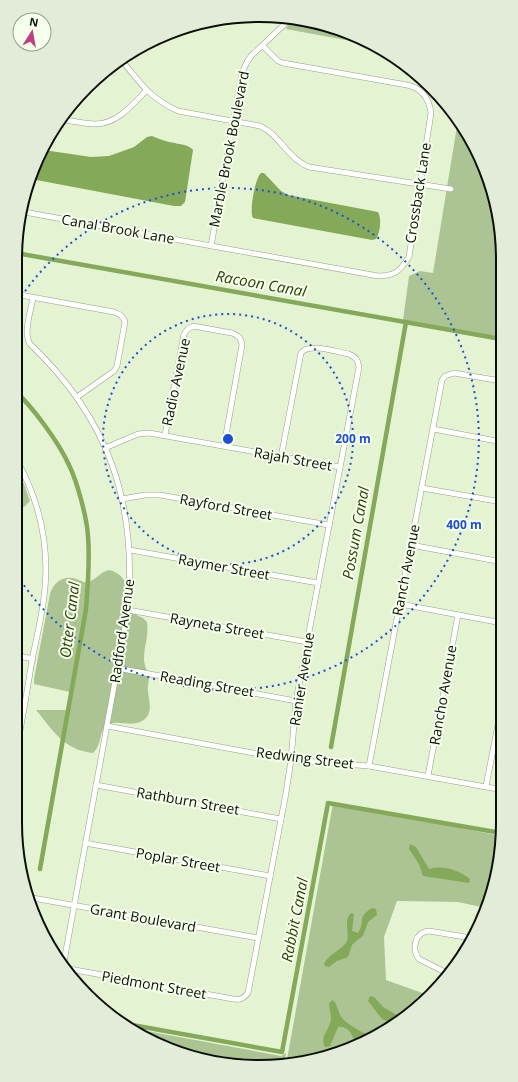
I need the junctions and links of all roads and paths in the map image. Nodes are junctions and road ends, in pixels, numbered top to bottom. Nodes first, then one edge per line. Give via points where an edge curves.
1 (285, 24) edge
2 (263, 46) junction
3 (124, 64) edge
4 (146, 91) junction
5 (67, 120) edge
6 (233, 121) junction
7 (420, 184) junction
8 (451, 189) dead end
9 (27, 213) edge
10 (211, 246) junction
11 (22, 296) edge
12 (33, 298) junction
13 (496, 380) edge
14 (77, 397) junction
15 (433, 429) junction
16 (165, 435) junction
17 (496, 441) edge
18 (224, 446) junction
19 (105, 448) junction
20 (281, 457) junction
21 (340, 467) junction
22 (22, 470) edge
23 (422, 488) junction
24 (122, 499) junction
25 (496, 501) edge
26 (329, 525) junction
27 (411, 546) junction
28 (130, 550) junction
29 (496, 561) edge
30 (318, 583) junction
31 (400, 604) junction
32 (128, 610) junction
33 (458, 615) junction
34 (496, 622) edge
35 (307, 642) junction
36 (22, 657) edge
37 (33, 659) junction
38 (117, 668) junction
39 (296, 701) junction
40 (22, 720) edge
41 (107, 726) junction
42 (496, 735) edge
43 (291, 760) junction
44 (370, 766) junction
45 (428, 776) junction
46 (96, 785) junction
47 (486, 786) junction
48 (496, 788) edge
49 (281, 819) junction
50 (85, 843) junction
51 (270, 876) junction
52 (35, 898) edge
53 (74, 906) junction
54 (467, 937) edge
55 (258, 938) junction
56 (65, 959) edge
57 (73, 970) edge
58 (443, 971) edge
59 (244, 998) joint

1 - 2 street, Marble Brook Boulevard
2 - 6 street, Marble Brook Boulevard via 251,56 244,67
2 - 7 street, Crossback Lane via 278,61 284,63 415,86 421,91 430,104 431,112
3 - 4 street
4 - 5 street via 111,121 96,124
4 - 6 street via 178,111
6 - 7 street via 266,128 299,162 308,167
6 - 10 street, Marble Brook Boulevard
7 - 8 street
7 - 10 street, Crossback Lane via 409,258 403,267 386,276
9 - 10 street, Canal Brook Lane
11 - 12 street
12 - 14 street, Radford Avenue via 27,340
12 - 14 street via 114,312 120,314 125,322 118,366
13 - 15 street, Ranch Avenue via 454,373 445,376
14 - 19 street, Radford Avenue
15 - 17 street
15 - 23 street, Ranch Avenue
16 - 18 street, Rajah Street
16 - 18 street, Radio Avenue via 184,334 193,326 232,333 241,338 241,350
16 - 19 street, Rajah Street via 144,433
18 - 20 street, Rajah Street
19 - 24 street, Radford Avenue
20 - 21 street, Rajah Street
20 - 21 street, Ranier Avenue via 300,358 304,350 310,347 349,354 358,359 359,367
21 - 26 street, Ranier Avenue
22 - 37 street via 36,504 46,550 44,598
23 - 25 street
23 - 27 street, Ranch Avenue
24 - 26 street, Rayford Street via 160,495
24 - 28 street, Radford Avenue
26 - 30 street, Ranier Avenue
27 - 29 street
27 - 31 street, Ranch Avenue
28 - 30 street, Raymer Street
28 - 32 street, Radford Avenue
30 - 35 street, Ranier Avenue
31 - 33 street
31 - 44 street, Ranch Avenue
32 - 35 street, Rayneta Street
32 - 38 street, Radford Avenue
33 - 34 street
33 - 45 street, Rancho Avenue
35 - 39 street, Ranier Avenue
36 - 37 street
37 - 40 street
38 - 39 street, Reading Street
38 - 41 street, Radford Avenue
39 - 43 street, Ranier Avenue
41 - 43 street, Redwing Street
41 - 46 street, Radford Avenue
42 - 47 street
43 - 44 street, Redwing Street
43 - 49 street, Ranier Avenue
44 - 45 street, Redwing Street
45 - 47 street, Redwing Street
46 - 49 street, Rathburn Street
46 - 50 street, Radford Avenue
47 - 48 street, Redwing Street
49 - 51 street, Ranier Avenue
50 - 51 street, Poplar Street
50 - 53 street, Radford Avenue
51 - 55 street, Ranier Avenue
52 - 53 street, Grant Boulevard
53 - 55 street, Grant Boulevard
53 - 56 street, Radford Avenue
54 - 58 street via 429,931 420,934 416,944 416,955
55 - 59 street, Ranier Avenue via 249,988
57 - 59 street, Piedmont Street via 238,1000

